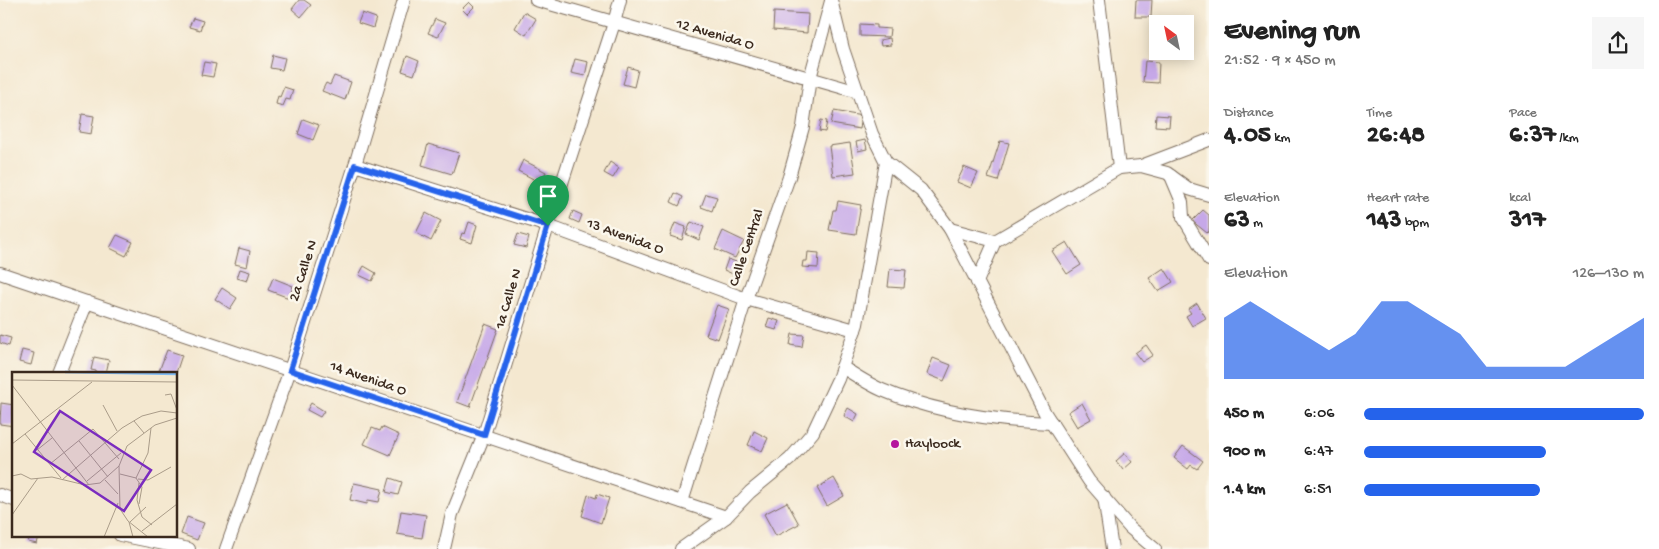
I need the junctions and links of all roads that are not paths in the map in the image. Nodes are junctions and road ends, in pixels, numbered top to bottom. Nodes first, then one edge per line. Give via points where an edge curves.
1 (404, 0) edge
2 (536, 0) edge
3 (620, 0) edge
4 (1099, 0) edge
5 (831, 1) edge
6 (614, 23) junction
7 (810, 78) junction
8 (858, 92) junction
9 (1209, 140) edge
10 (886, 162) junction
11 (355, 165) junction
12 (1141, 166) junction
13 (1119, 168) junction
14 (1171, 176) junction
15 (1209, 195) edge
16 (548, 226) junction
17 (950, 229) junction
18 (995, 241) junction
19 (1209, 260) edge
20 (0, 273) edge
21 (977, 282) junction
22 (746, 299) junction
23 (87, 302) junction
24 (855, 330) junction
25 (842, 367) junction
26 (290, 370) junction
27 (60, 372) edge
28 (1052, 423) junction
29 (484, 435) junction
30 (0, 495) edge
31 (1104, 498) junction
32 (12, 499) edge
33 (682, 502) junction
34 (726, 516) junction
35 (125, 536) edge
36 (189, 549) edge
37 (226, 549) edge
38 (444, 549) edge
39 (681, 549) edge
40 (1112, 549) edge
41 (1155, 549) edge

1 - 11 street, 2a Calle N
2 - 6 street, 12 Avenida O
3 - 6 street, 1a Calle N
4 - 13 street
5 - 7 street, Calle Central
5 - 8 street
6 - 7 street, 12 Avenida O
6 - 16 street, 1a Calle N
7 - 8 street, 12 Avenida O
7 - 22 street, Calle Central via 803,127 789,177
8 - 10 street via 872,134
9 - 12 street
10 - 17 street via 921,190
10 - 24 street
11 - 16 street, 13 Avenida O
11 - 26 street, 2a Calle N
12 - 13 street
12 - 14 street
13 - 18 street
14 - 15 street via 1189,189
14 - 19 street via 1182,202 1183,217
16 - 22 street, 13 Avenida O
16 - 29 street, 1a Calle N
17 - 18 street
17 - 21 street
18 - 21 street
20 - 23 street, 14 Avenida O
21 - 28 street
22 - 24 street, 13 Avenida O
22 - 33 street, Calle Central
23 - 26 street, 14 Avenida O
23 - 27 street
24 - 25 street
25 - 28 street via 880,390 917,404 964,415
25 - 34 street via 813,432 790,459
26 - 29 street, 14 Avenida O
26 - 37 street, 2a Calle N
28 - 31 street via 1089,481
29 - 33 street, 14 Avenida O
29 - 38 street, 1a Calle N via 452,514
30 - 32 street
31 - 40 street
31 - 41 street via 1130,528
33 - 34 street, 14 Avenida O
34 - 39 street
35 - 36 street

